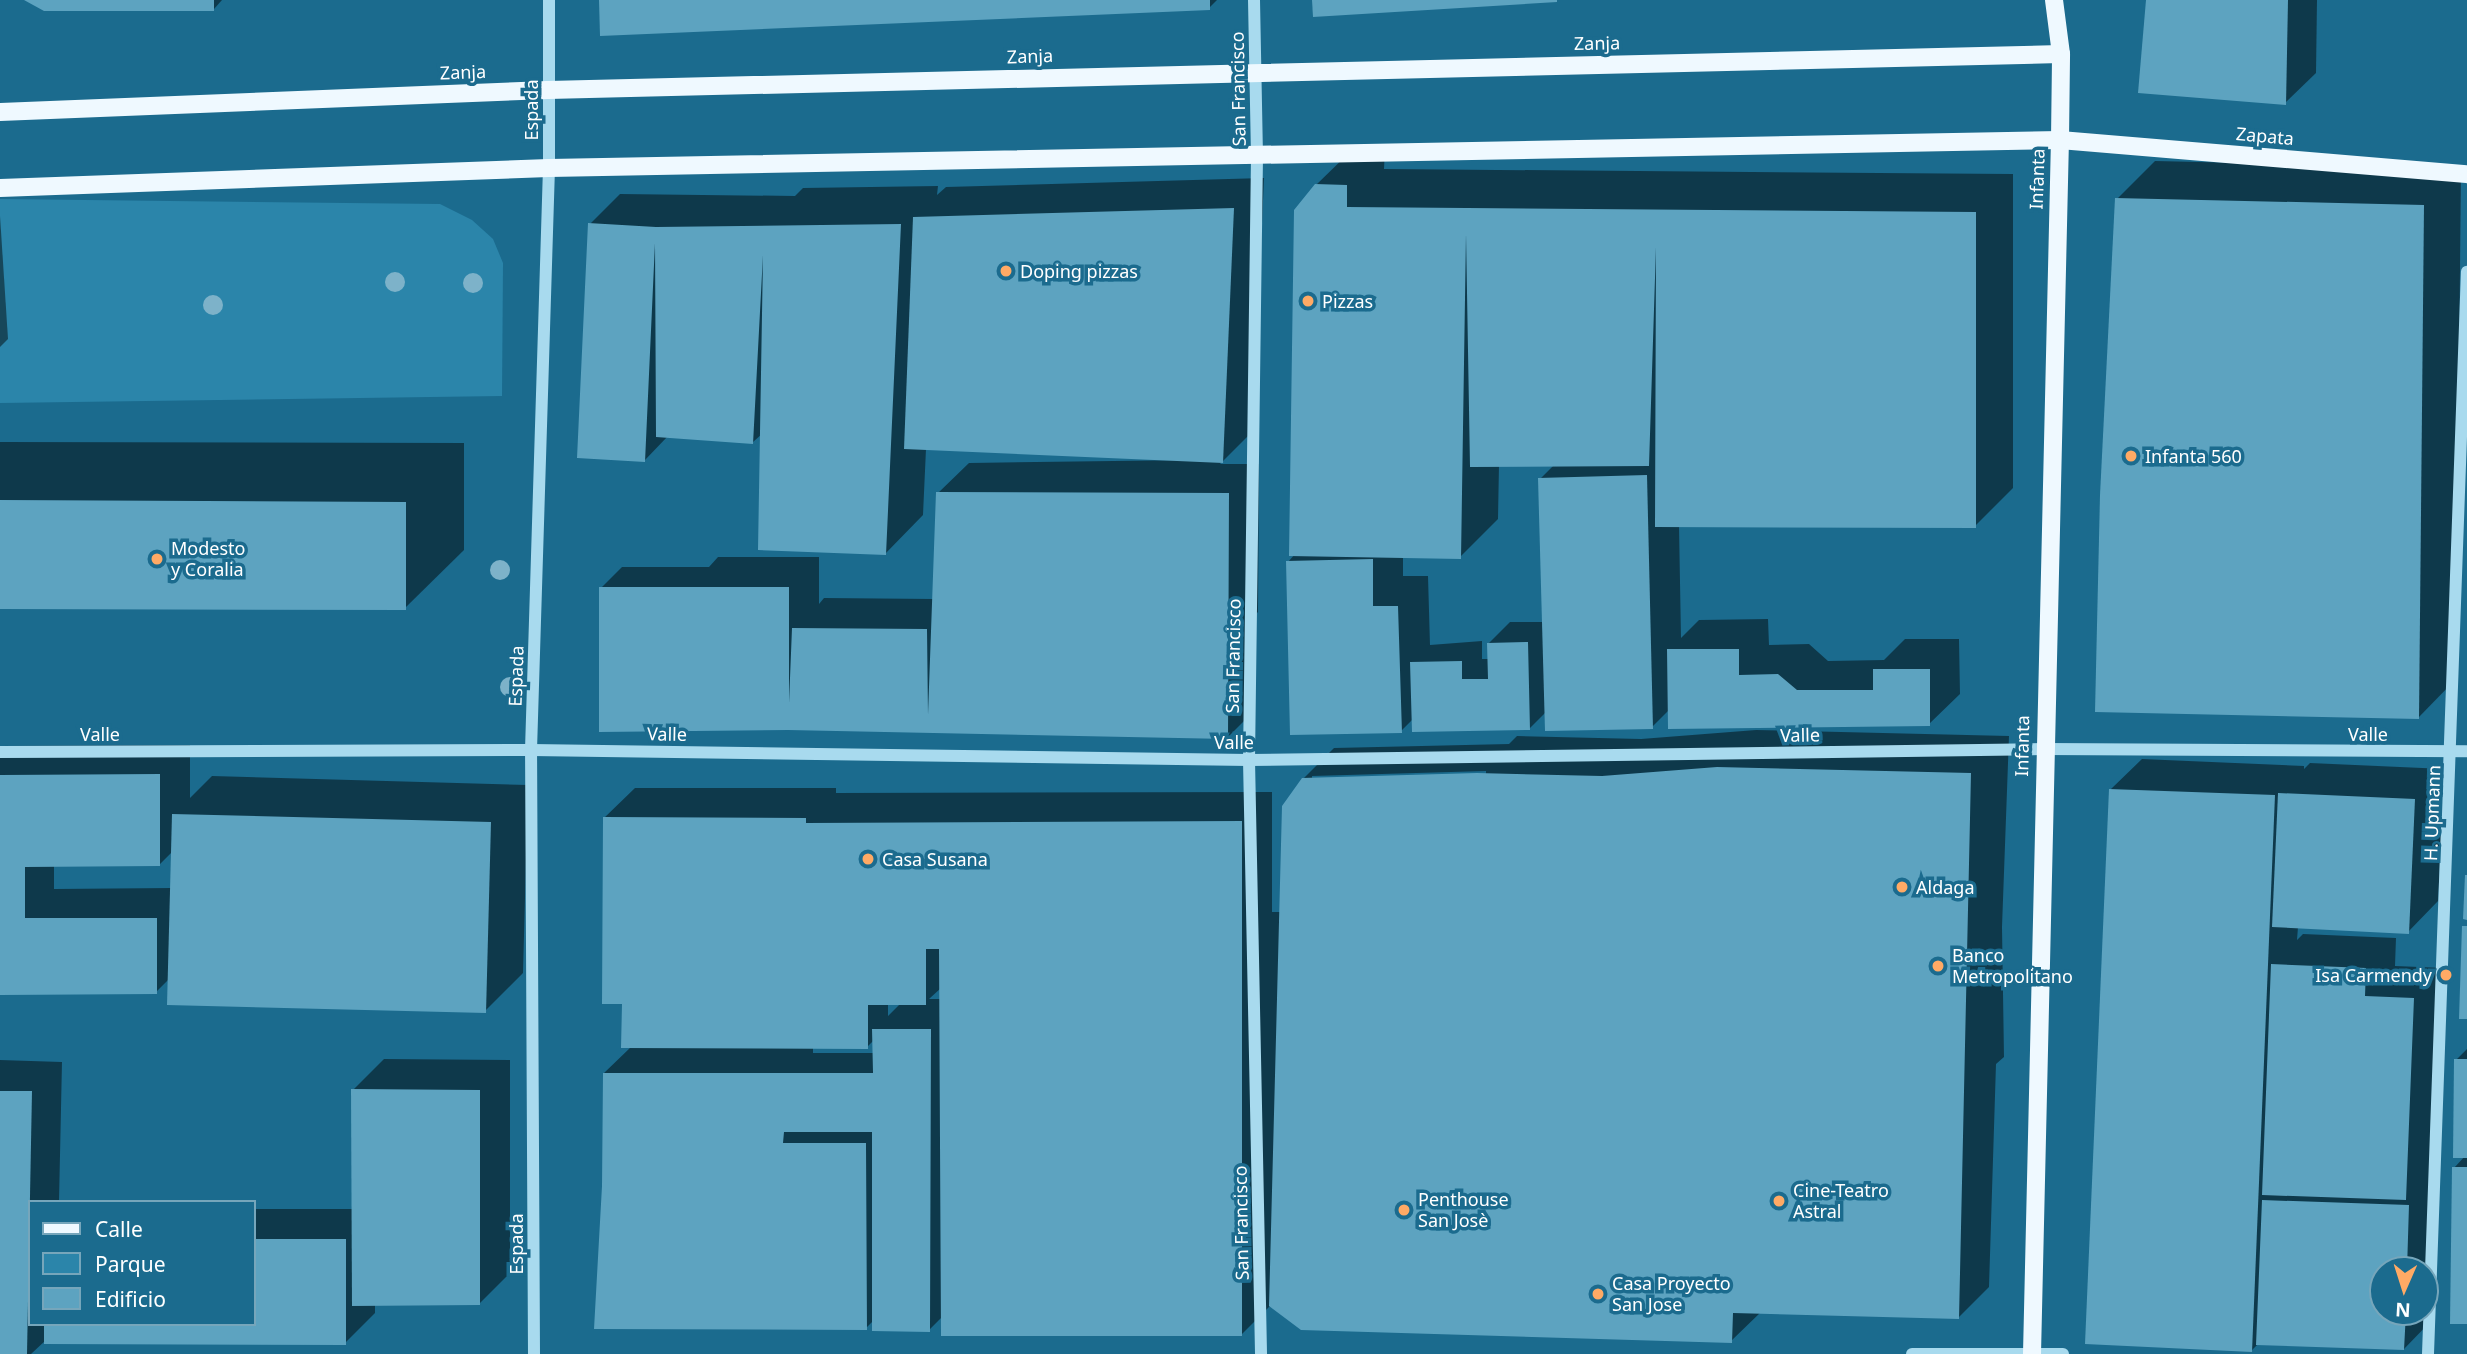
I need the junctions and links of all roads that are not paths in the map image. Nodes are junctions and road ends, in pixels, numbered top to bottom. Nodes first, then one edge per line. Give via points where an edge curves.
1 (549, 0) edge
2 (1254, 0) edge
3 (2054, 0) edge
4 (2061, 54) junction
5 (1255, 71) junction
6 (548, 90) junction
7 (0, 112) edge
8 (2060, 140) junction
9 (1256, 156) junction
10 (549, 168) junction
11 (2467, 174) edge
12 (0, 188) edge
13 (2467, 272) edge
14 (2043, 749) junction
15 (531, 750) junction
16 (2467, 751) edge
17 (0, 752) edge
18 (2452, 752) junction
19 (1249, 760) junction
20 (534, 1354) edge
21 (1261, 1354) edge
22 (1912, 1354) edge
23 (2032, 1354) edge
24 (2063, 1354) edge
25 (2428, 1354) edge

1 - 6 street, Espada
2 - 5 street, San Francisco
3 - 4 main road
4 - 5 main road, Zanja
4 - 8 main road, Infanta
5 - 6 main road, Zanja
5 - 9 street, San Francisco
6 - 7 main road, Zanja
6 - 10 street, Espada
8 - 9 main road
8 - 11 main road, Zapata
8 - 14 main road, Infanta
9 - 10 main road
9 - 19 street, San Francisco
10 - 12 main road
10 - 15 street, Espada
13 - 18 street, H. Upmann
14 - 18 street, Valle
14 - 19 street, Valle
14 - 23 main road, Infanta
15 - 17 street, Valle
15 - 19 street, Valle
15 - 20 street, Espada
16 - 18 street, Valle
18 - 25 street, H. Upmann
19 - 21 street, San Francisco
22 - 23 street
23 - 24 street

